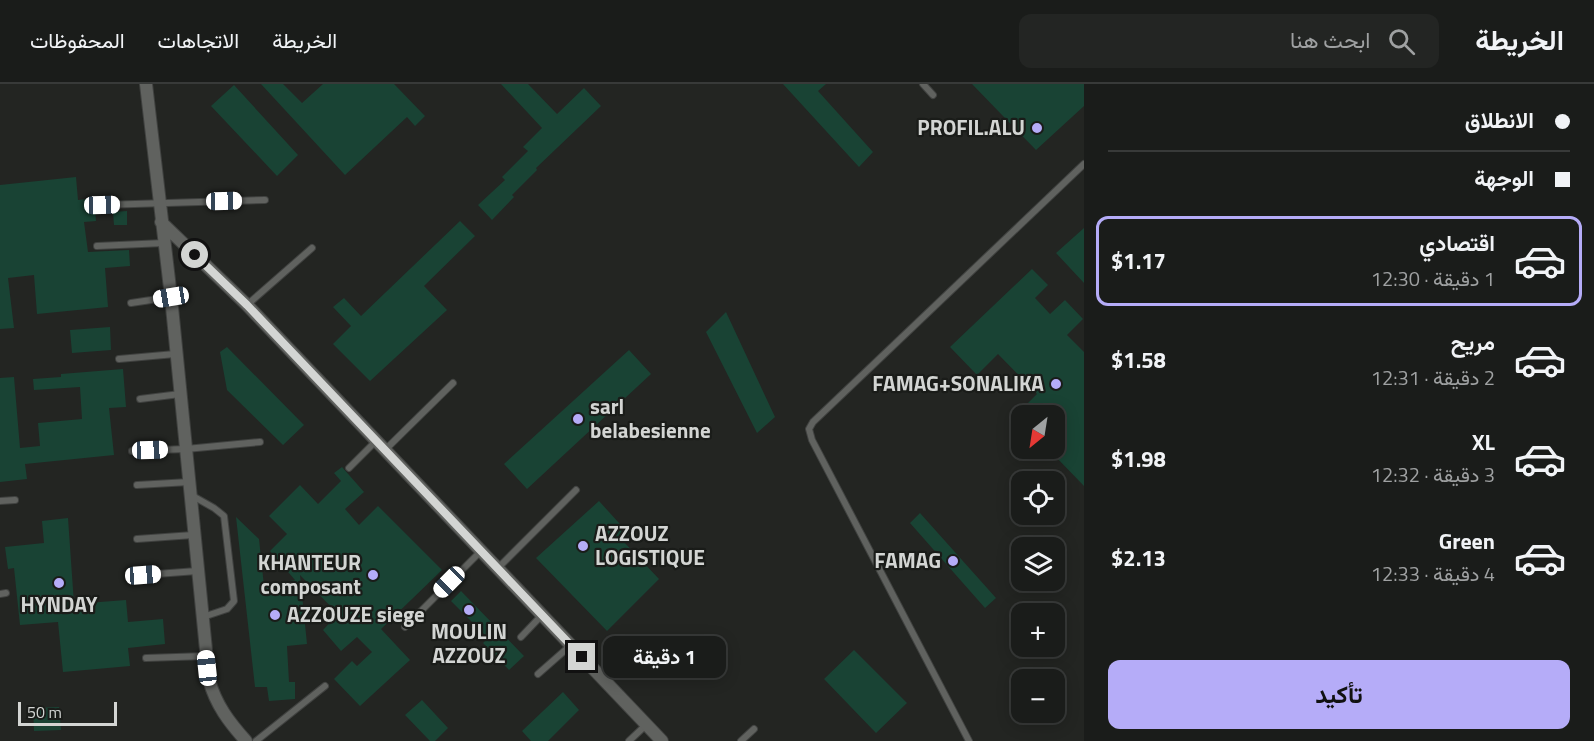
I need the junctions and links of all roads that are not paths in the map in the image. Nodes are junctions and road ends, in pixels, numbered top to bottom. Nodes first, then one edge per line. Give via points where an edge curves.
1 (146, 84) edge
2 (923, 84) edge
3 (933, 95) dead end
4 (1084, 165) edge
5 (265, 200) dead end
6 (159, 204) junction
7 (102, 205) dead end
8 (161, 222) junction
9 (164, 243) junction
10 (97, 246) dead end
11 (312, 248) dead end
12 (171, 297) junction
13 (131, 303) dead end
14 (247, 305) junction
15 (175, 354) junction
16 (119, 359) dead end
17 (453, 383) dead end
18 (180, 394) junction
19 (140, 399) dead end
20 (260, 442) dead end
21 (381, 445) junction
22 (186, 449) junction
23 (132, 451) dead end
24 (349, 468) dead end
25 (137, 485) dead end
26 (189, 488) junction
27 (576, 490) dead end
28 (15, 500) dead end
29 (0, 501) edge
30 (193, 535) junction
31 (137, 539) dead end
32 (481, 551) junction
33 (498, 568) junction
34 (197, 571) junction
35 (143, 575) dead end
36 (542, 615) junction
37 (202, 618) junction
38 (405, 627) dead end
39 (521, 637) dead end
40 (571, 645) junction
41 (206, 656) junction
42 (146, 658) dead end
43 (538, 675) dead end
44 (325, 687) dead end
45 (646, 724) junction
46 (754, 729) dead end
47 (246, 741) edge
48 (256, 741) edge
49 (629, 741) edge
50 (662, 741) edge
51 (741, 741) edge
52 (969, 741) edge

1 - 6 street
2 - 3 lane
4 - 52 lane via 808,429
5 - 6 lane
6 - 7 lane
6 - 8 street
8 - 9 street
8 - 14 street
9 - 10 lane
9 - 12 street
11 - 14 lane
12 - 13 lane
12 - 15 street
14 - 21 street
15 - 16 lane
15 - 18 street
17 - 21 lane
18 - 19 lane
18 - 22 street
20 - 22 lane
21 - 24 lane
21 - 32 street
22 - 23 lane
22 - 26 street
25 - 26 lane
26 - 30 street
26 - 37 lane via 224,516 234,601 227,609
27 - 33 lane
28 - 29 lane
30 - 31 lane
30 - 34 street
32 - 33 street
32 - 38 lane
33 - 36 street
34 - 35 lane
34 - 37 street
36 - 39 lane
36 - 40 street
37 - 41 street
40 - 43 lane
40 - 45 street
41 - 42 lane
41 - 47 street via 214,697
44 - 48 lane
45 - 49 lane
45 - 50 street
46 - 51 lane

